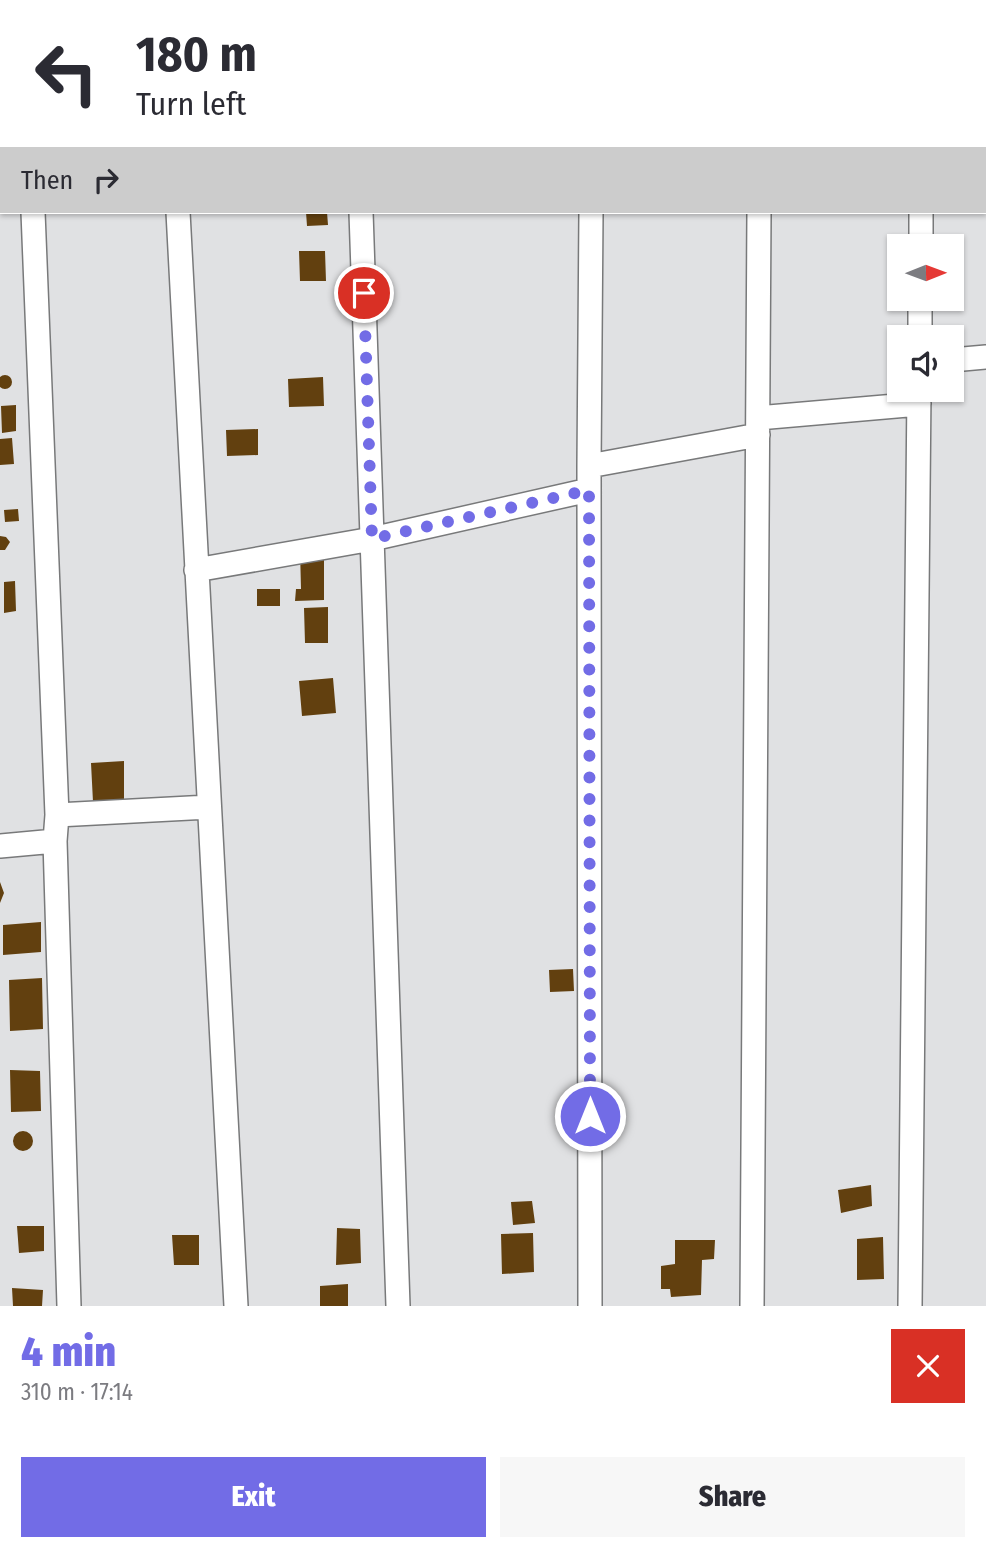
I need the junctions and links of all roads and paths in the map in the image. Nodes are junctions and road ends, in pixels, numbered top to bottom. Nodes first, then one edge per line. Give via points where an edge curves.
1 (33, 214) edge
2 (178, 214) edge
3 (361, 214) edge
4 (591, 214) edge
5 (759, 214) edge
6 (921, 214) edge
7 (921, 234) edge
8 (986, 357) edge
9 (964, 359) edge
10 (892, 402) edge
11 (919, 402) edge
12 (758, 427) junction
13 (589, 466) junction
14 (589, 490) junction
15 (372, 539) junction
16 (196, 570) junction
17 (209, 807) junction
18 (57, 815) junction
19 (55, 841) junction
20 (0, 846) edge
21 (69, 1306) edge
22 (236, 1306) edge
23 (398, 1306) edge
24 (590, 1306) edge
25 (752, 1306) edge
26 (910, 1306) edge

1 - 18 street
2 - 16 street
3 - 15 street
4 - 13 street
5 - 12 street
6 - 7 street
8 - 9 street
10 - 12 street
11 - 26 street
12 - 13 street
12 - 25 street
13 - 14 street
14 - 15 street
14 - 24 street
15 - 16 street
15 - 23 street
16 - 17 street
17 - 18 street
17 - 22 street
18 - 19 street
19 - 20 street
19 - 21 street

